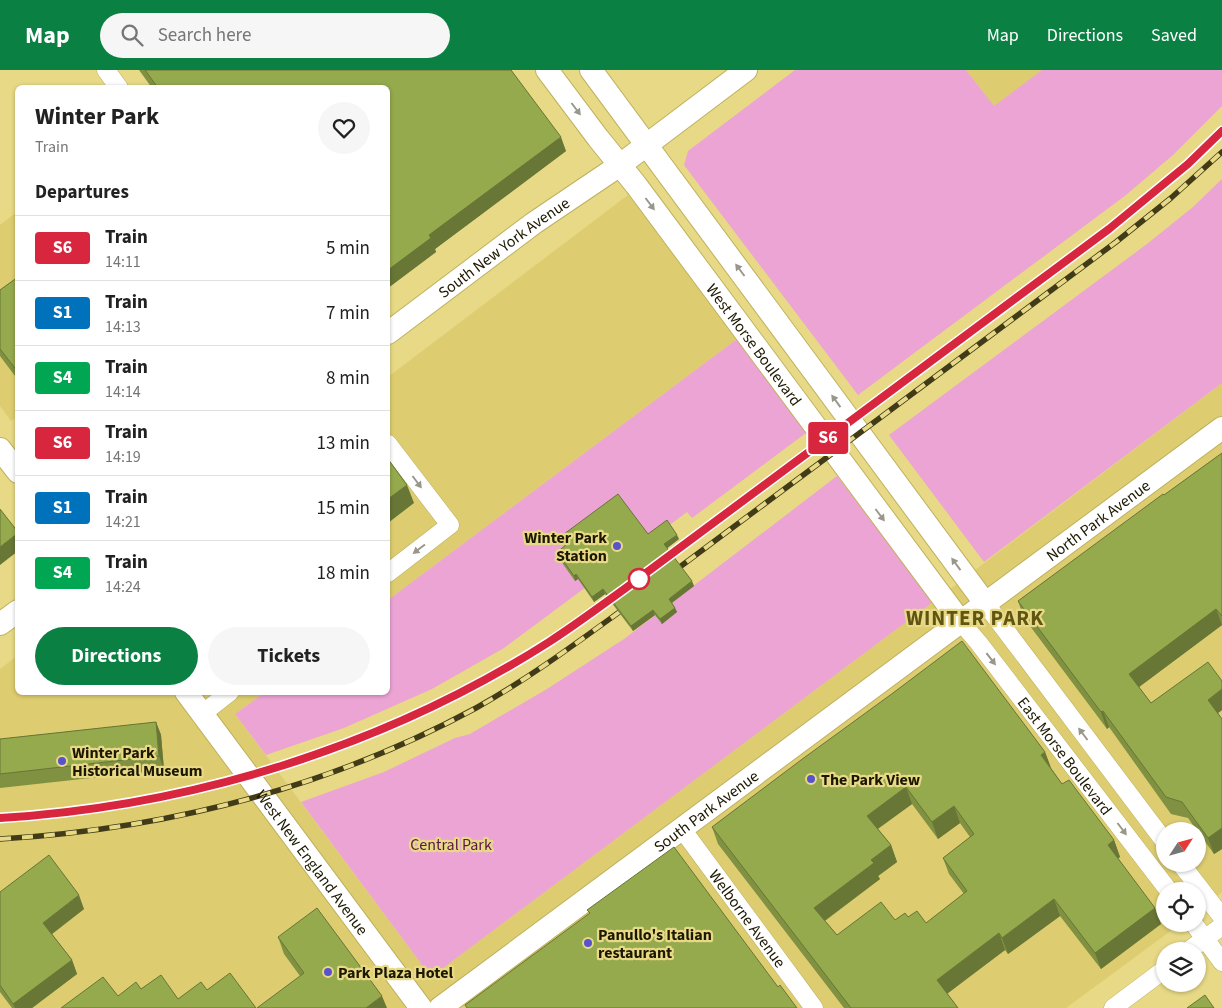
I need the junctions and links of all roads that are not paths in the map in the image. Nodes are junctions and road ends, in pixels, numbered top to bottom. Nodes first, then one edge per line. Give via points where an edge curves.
1 (106, 70) edge
2 (547, 70) edge
3 (592, 70) edge
4 (746, 70) edge
5 (117, 85) edge
6 (647, 146) junction
7 (620, 165) junction
8 (756, 292) junction
9 (730, 311) junction
10 (390, 331) edge
11 (1222, 428) edge
12 (390, 447) edge
13 (0, 449) edge
14 (15, 468) edge
15 (390, 571) edge
16 (973, 612) junction
17 (15, 613) edge
18 (0, 624) edge
19 (188, 695) edge
20 (226, 695) edge
21 (202, 714) junction
22 (1096, 751) junction
23 (1074, 766) junction
24 (682, 829) junction
25 (1156, 830) edge
26 (1187, 872) edge
27 (1162, 882) edge
28 (1222, 917) edge
29 (1222, 926) edge
30 (1200, 932) edge
31 (1205, 939) junction
32 (1201, 942) edge
33 (1222, 962) edge
34 (1156, 976) edge
35 (421, 1008) edge
36 (440, 1008) edge
37 (814, 1008) edge
38 (1113, 1008) edge

1 - 5 street
2 -> 7 street, West Morse Boulevard
3 - 6 street, West Morse Boulevard
4 - 6 street, South New York Avenue
6 - 7 street, South New York Avenue
8 -> 6 street, West Morse Boulevard
7 -> 9 street, West Morse Boulevard
7 - 10 street, South New York Avenue via 534,223
8 - 9 street
16 -> 8 street, West Morse Boulevard
9 -> 16 street, West Morse Boulevard
11 - 16 street, North Park Avenue
12 -> 15 street via 450,525
13 - 14 street
22 -> 16 street, East Morse Boulevard
16 -> 23 street, East Morse Boulevard via 984,650
16 - 24 street, South Park Avenue
17 - 18 street
19 - 21 street, West New England Avenue
20 - 21 street
21 - 35 street, West New England Avenue
22 - 23 street
22 - 25 street, East Morse Boulevard
23 -> 27 street, East Morse Boulevard
24 - 36 street, South Park Avenue
24 - 37 street, Welborne Avenue
26 - 28 street
29 - 31 street
30 - 31 street
31 - 32 street
31 - 33 street
34 - 38 street

